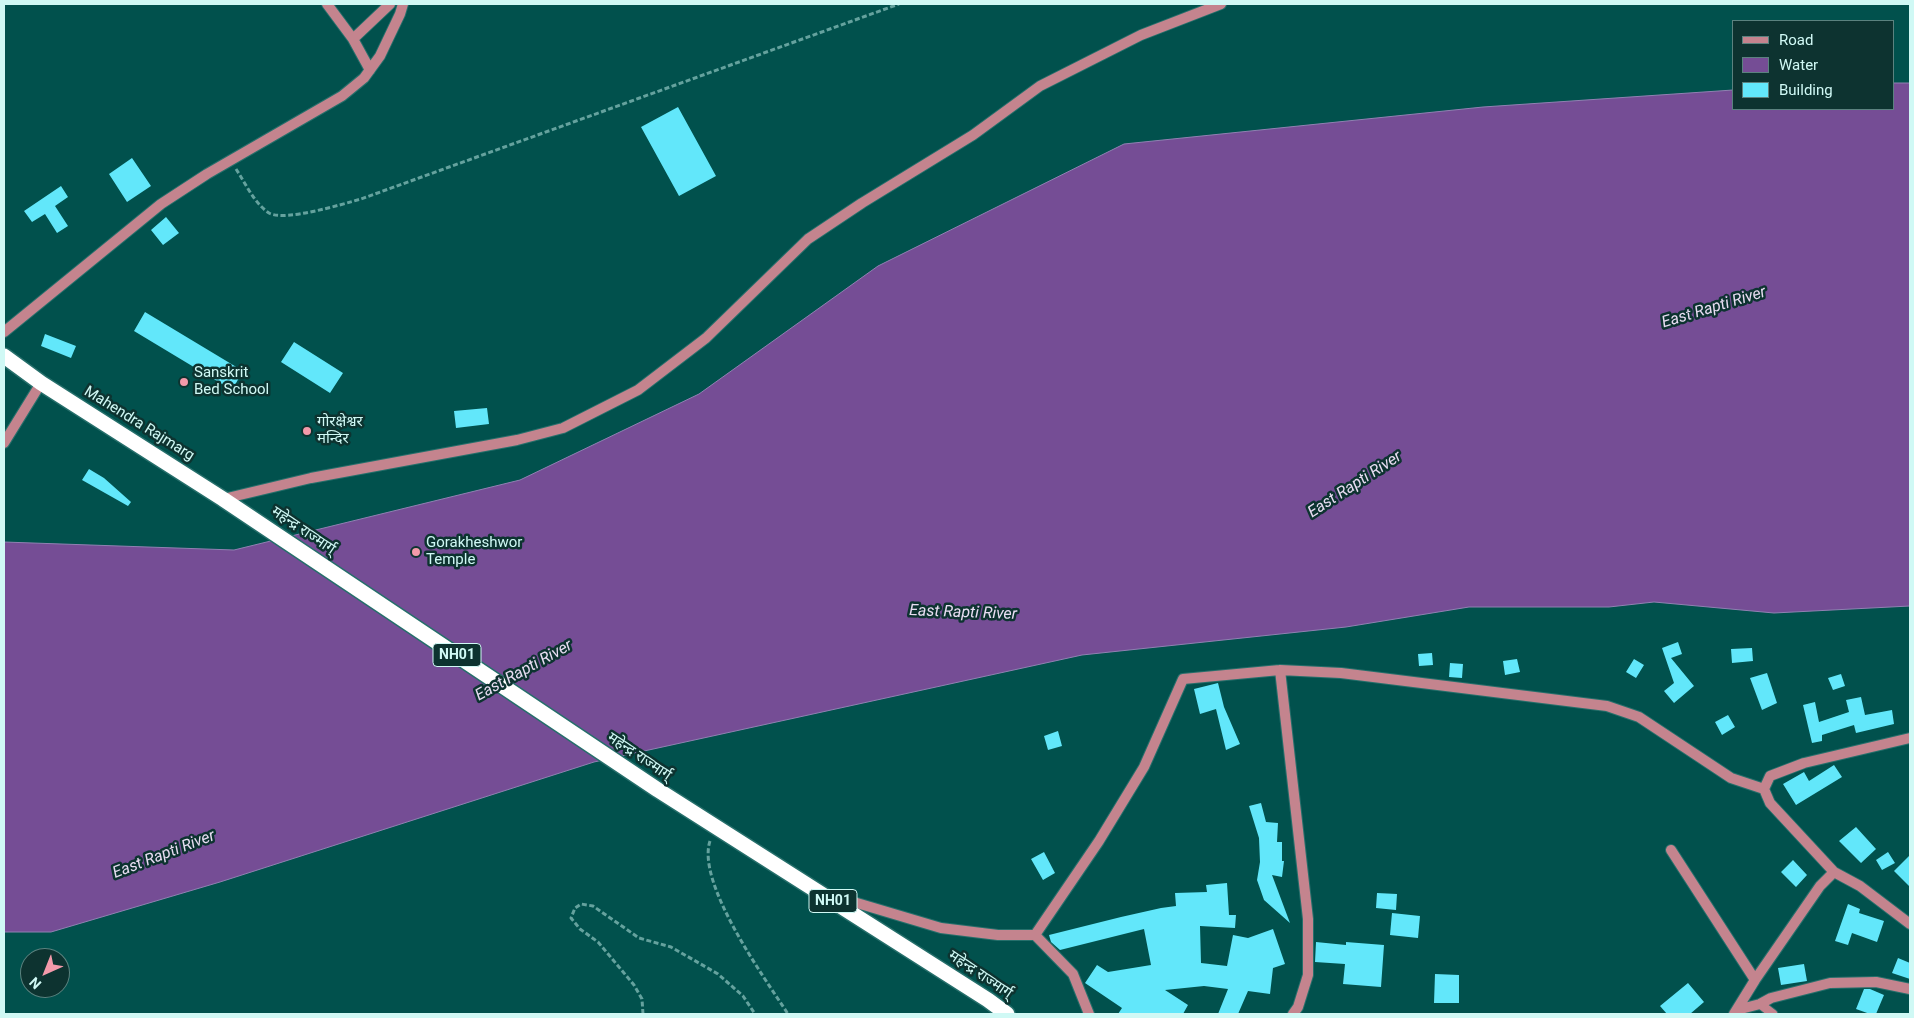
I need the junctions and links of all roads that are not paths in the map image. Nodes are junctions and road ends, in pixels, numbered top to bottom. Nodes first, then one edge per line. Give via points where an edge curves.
1 (327, 4) edge
2 (390, 4) edge
3 (403, 4) edge
4 (1221, 4) edge
5 (353, 39) junction
6 (370, 70) junction
7 (4, 332) edge
8 (4, 356) edge
9 (41, 383) junction
10 (4, 443) edge
11 (223, 498) junction
12 (256, 521) joint
13 (1280, 670) junction
14 (1910, 738) edge
15 (1764, 789) junction
16 (1671, 850) dead end
17 (1834, 872) junction
18 (818, 891) junction
19 (1910, 924) edge
20 (1035, 935) junction
21 (1755, 980) junction
22 (1910, 989) edge
23 (1760, 1004) junction
24 (1735, 1012) edge
25 (1007, 1014) edge
26 (1089, 1014) edge
27 (1293, 1014) edge
28 (1773, 1014) edge

1 - 5 street
2 - 5 street
3 - 6 street via 380,56
4 - 11 street via 1141,35 1040,86 973,135 808,239 706,338 638,390 572,424 517,440
5 - 6 street
6 - 7 street via 342,96 161,204
8 - 9 highway, Mahendra Rajmarg / NH01
9 - 10 street
9 - 11 highway, Mahendra Rajmarg / NH01
11 - 12 highway, Mahendra Rajmarg / NH01
12 - 18 highway, महेन्द्र राज्मार्ग् / NH01 via 658,790
13 - 15 street via 1340,673 1607,706 1639,717 1731,778
13 - 20 street via 1183,679 1144,766 1099,841
13 - 27 street via 1308,919 1308,975
14 - 15 street via 1804,762 1770,776
15 - 17 street via 1770,802
16 - 21 street
17 - 19 street via 1860,886
17 - 21 street via 1820,886
18 - 20 street via 941,928 998,935
18 - 25 highway, महेन्द्र राज्मार्ग् / NH01
20 - 26 street via 1073,974
21 - 24 street
22 - 23 street via 1876,982 1830,983 1771,998
23 - 24 street
23 - 28 lane

